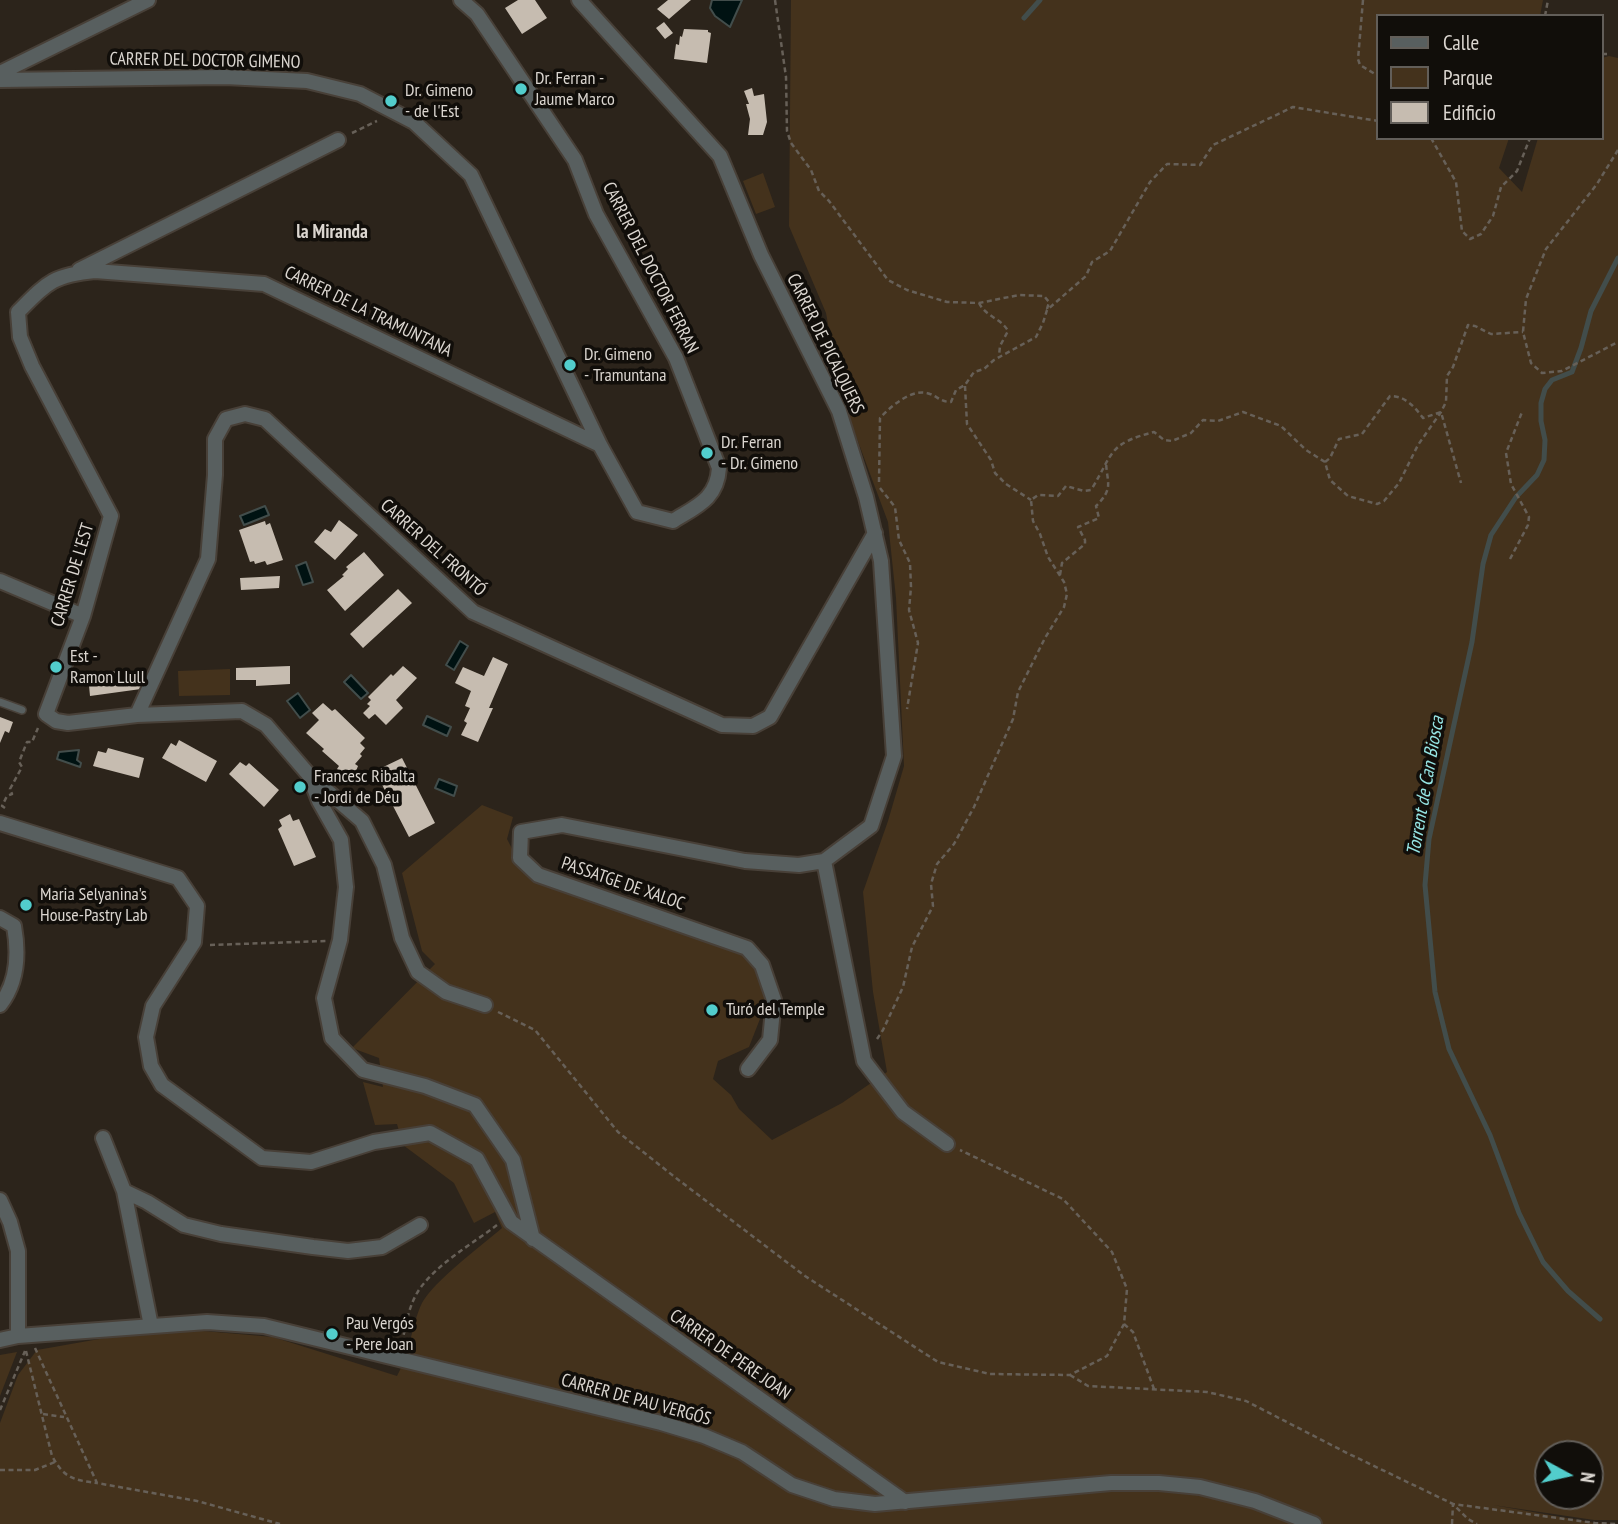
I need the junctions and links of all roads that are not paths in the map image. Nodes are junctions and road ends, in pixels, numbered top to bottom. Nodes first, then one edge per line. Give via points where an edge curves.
1 (148, 0) edge
2 (461, 0) edge
3 (579, 0) edge
4 (0, 73) edge
5 (0, 80) edge
6 (338, 140) road end
7 (72, 273) junction
8 (20, 337) joint
9 (600, 445) junction
10 (673, 521) joint
11 (875, 533) junction
12 (0, 581) edge
13 (83, 616) junction
14 (0, 702) edge
15 (22, 709) dead end
16 (137, 715) junction
17 (309, 775) junction
18 (2, 819) edge
19 (824, 861) junction
20 (0, 918) edge
21 (0, 1005) edge
22 (485, 1005) road end
23 (748, 1069) dead end
24 (103, 1138) dead end
25 (947, 1144) road end
26 (124, 1191) junction
27 (0, 1200) edge
28 (420, 1225) dead end
29 (533, 1239) junction
30 (150, 1326) junction
31 (0, 1340) edge
32 (22, 1343) junction
33 (905, 1502) junction
34 (1314, 1524) edge

1 - 4 street
2 - 10 street, CARRER DEL DOCTOR FERRAN via 477,14 575,160 596,214 680,370 719,468 712,494
3 - 11 street, CARRER DE PICALQUERS via 720,156 761,255 839,411
5 - 9 street, CARRER DEL DOCTOR GIMENO via 225,77 307,81 360,94 414,122 471,175
6 - 7 street
7 - 8 street, CARRER DE LA TRAMUNTANA via 46,284 18,312
7 - 9 street, CARRER DE LA TRAMUNTANA via 264,284
8 - 13 street, CARRER DE L'EST via 111,516
9 - 10 street, CARRER DEL DOCTOR GIMENO via 637,512
11 - 16 street, CARRER DEL FRONTÓ via 770,717 753,726 722,725 473,612 265,419 245,414 226,419 215,439 208,559
11 - 19 street, CARRER DE PICALQUERS via 881,561 894,756 872,826
12 - 13 street
13 - 16 street, CARRER DE L'EST via 43,718 68,723
14 - 15 lane
16 - 17 street via 242,711 266,725
17 - 22 street via 362,821 384,865 402,938 418,972 446,992
17 - 29 street via 341,840 346,887 340,940 324,998 332,1038 363,1070 475,1105 513,1160
18 - 29 street, CARRER DE PERE JOAN via 178,878 197,905 192,945 153,1006 146,1037 151,1066 162,1086 262,1158 310,1163 374,1142 430,1133 477,1159 511,1222
19 - 23 street, PASSATGE DE XALOC via 799,865 745,861 562,825 521,832 520,858 538,875 747,948 762,965 774,1000 770,1040
19 - 25 street via 864,1061 903,1112
20 - 21 street via 14,926 19,952 9,994
24 - 26 street
26 - 28 street via 184,1225 313,1247 348,1251 382,1247
26 - 30 street
27 - 32 street via 18,1251
29 - 33 street, CARRER DE PERE JOAN
30 - 32 street, CARRER DE PAU VERGÓS
30 - 33 street, CARRER DE PAU VERGÓS via 207,1322 264,1326 704,1436 742,1452 792,1485 835,1499
31 - 32 street, CARRER DE PAU VERGÓS
33 - 34 street, CARRER DE PAU VERGÓS via 1111,1483 1159,1483 1255,1501

